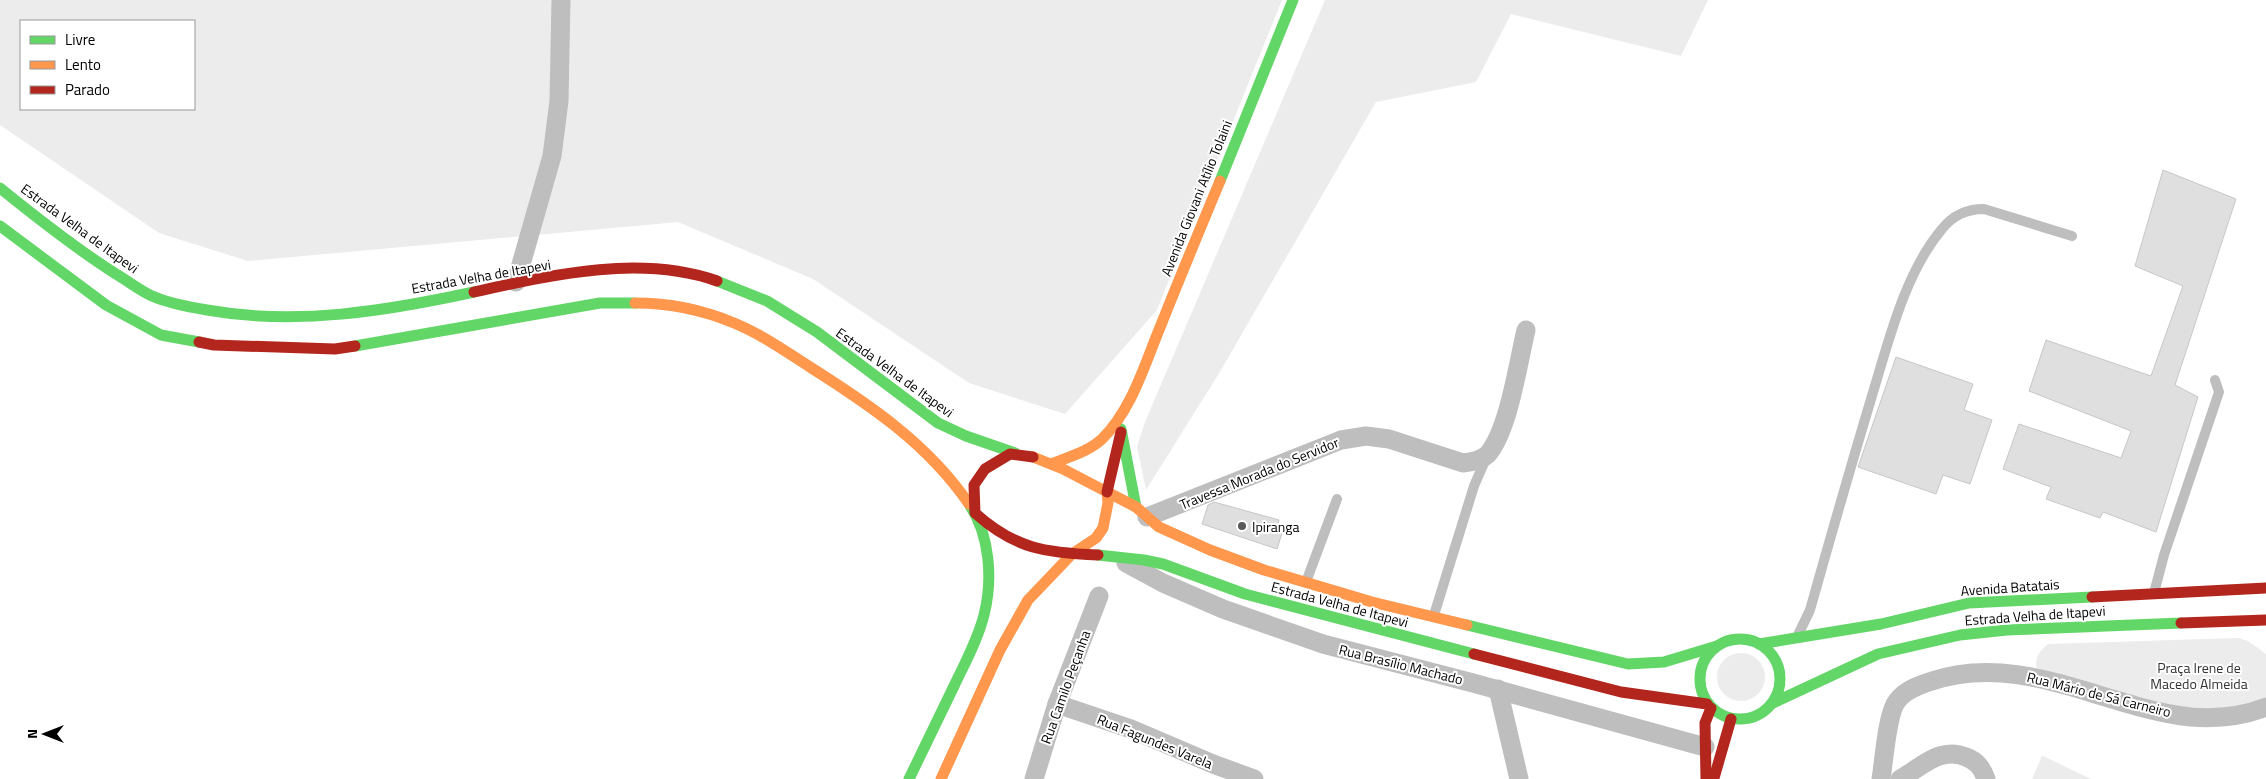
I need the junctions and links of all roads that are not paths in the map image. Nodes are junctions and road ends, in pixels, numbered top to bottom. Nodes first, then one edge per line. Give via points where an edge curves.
1 (561, 0) edge
2 (1293, 0) edge
3 (0, 188) edge
4 (0, 226) edge
5 (2072, 236) dead end
6 (516, 282) junction
7 (1526, 330) dead end
8 (2215, 380) dead end
9 (1125, 407) junction
10 (1121, 429) junction
11 (1015, 453) junction
12 (1488, 455) junction
13 (1051, 464) junction
14 (1108, 498) junction
15 (1337, 499) dead end
16 (1142, 512) junction
17 (975, 513) junction
18 (1072, 554) junction
19 (1105, 557) junction
20 (1306, 583) junction
21 (2266, 588) edge
22 (2154, 594) junction
23 (1099, 596) dead end
24 (1433, 617) junction
25 (2258, 621) edge
26 (2266, 634) edge
27 (1796, 638) junction
28 (1760, 644) junction
29 (1717, 646) junction
30 (1498, 689) junction
31 (1773, 703) junction
32 (1057, 704) junction
33 (1709, 706) junction
34 (2266, 707) edge
35 (1731, 719) junction
36 (1705, 747) junction
37 (909, 779) edge
38 (940, 779) edge
39 (1034, 779) edge
40 (1254, 779) edge
41 (1520, 779) edge
42 (1706, 779) edge
43 (1714, 779) edge
44 (1881, 779) edge
45 (1900, 779) edge
46 (1986, 779) edge

1 - 6 street via 560,101 552,156
2 - 9 main road, Avenida Giovani Atílio Tolaini
3 - 6 main road, Estrada Velha de Itapevi via 103,266 152,296 200,308 258,318 319,318 446,298
4 - 17 main road, Estrada Velha de Itapevi via 106,305 161,335 214,345 335,349 600,303 649,303 690,309 734,323 763,337 856,396 925,450 951,478
5 - 27 lane via 1984,209 1971,209 1958,215 1942,229 1918,264 1894,322 1810,610
6 - 11 main road, Estrada Velha de Itapevi via 605,271 654,270 688,273 715,280 786,312 934,421 956,433
7 - 12 street via 1502,428
8 - 22 lane via 2218,392
9 - 10 main road
9 - 13 main road via 1103,439
10 - 14 main road
10 - 16 main road
11 - 13 main road, Estrada Velha de Itapevi
11 - 17 main road via 998,459 979,474 972,487
12 - 16 street, Travessa Morada do Servidor via 1463,463 1389,439 1366,436 1342,440
12 - 24 lane via 1474,486
13 - 14 main road, Estrada Velha de Itapevi
14 - 16 main road, Estrada Velha de Itapevi
14 - 18 main road via 1103,528 1096,538
15 - 20 lane
16 - 20 main road, Estrada Velha de Itapevi via 1159,527 1210,550
17 - 18 main road, Estrada Velha de Itapevi via 1004,536 1022,544
17 - 37 main road via 988,566 984,616
18 - 19 main road, Estrada Velha de Itapevi
18 - 38 main road via 1028,600 1000,650
19 - 30 street, Rua Brasílio Machado via 1128,564 1223,609 1323,644
19 - 33 main road, Estrada Velha de Itapevi via 1142,558 1190,572 1238,592 1593,687
20 - 24 main road, Estrada Velha de Itapevi
21 - 22 main road, Avenida Batatais
22 - 27 main road, Avenida Batatais via 1969,603 1882,624
23 - 32 street, Rua Camilo Peçanha
24 - 29 main road, Estrada Velha de Itapevi via 1628,664 1664,662
25 - 26 street
25 - 31 main road, Estrada Velha de Itapevi via 2007,630 1960,635 1878,654
27 - 28 main road, Avenida Batatais
28 - 29 main road via 1738,639
28 - 31 main road via 1768,650 1779,670 1779,691
29 - 33 main road via 1704,660 1701,670 1702,693
30 - 36 street, Rua Brasílio Machado
30 - 41 street
31 - 35 main road via 1754,717
32 - 39 street, Rua Camilo Peçanha
32 - 40 street, Rua Fagundes Varela
33 - 35 main road
33 - 36 main road
34 - 44 street, Rua Mário de Sá Carneiro via 2226,716 2192,717 2022,675 1961,673 1922,684 1906,692 1895,703
35 - 43 main road
36 - 42 main road
45 - 46 street via 1941,754 1954,753 1975,760

